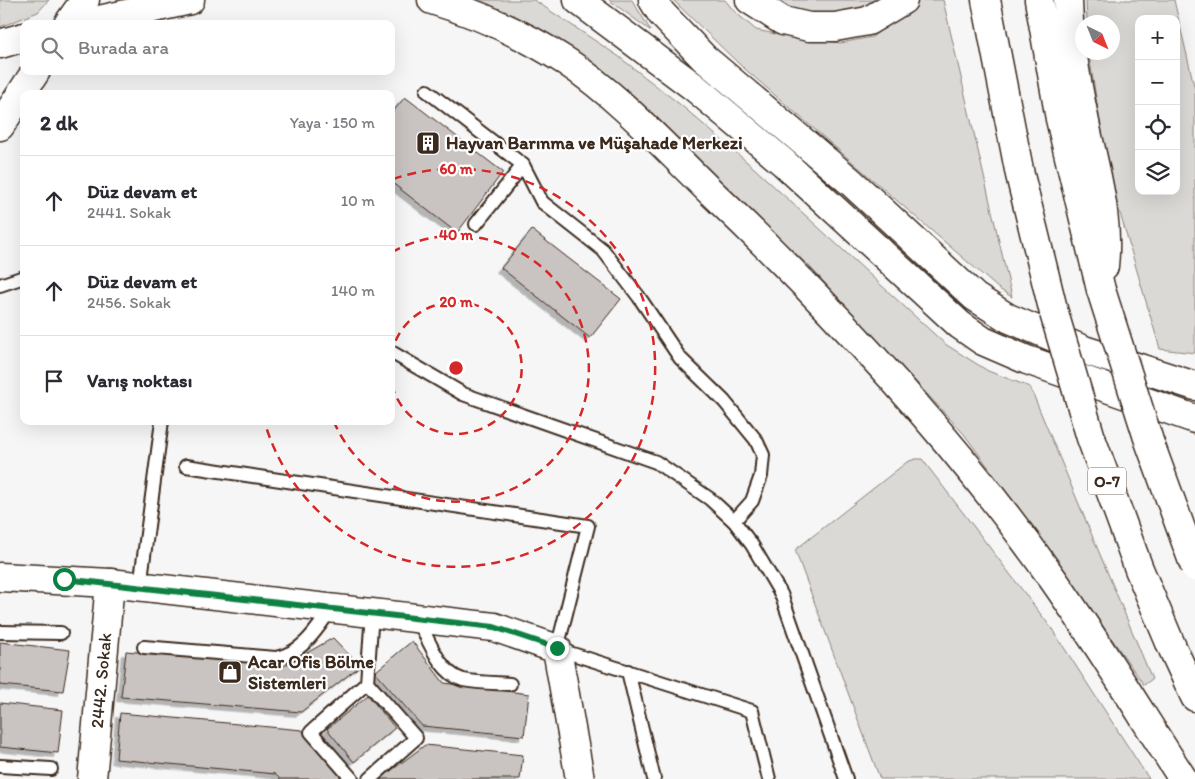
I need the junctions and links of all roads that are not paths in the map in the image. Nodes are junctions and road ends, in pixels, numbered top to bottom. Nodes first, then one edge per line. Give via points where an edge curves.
1 (85, 0) edge
2 (190, 0) edge
3 (432, 0) edge
4 (578, 0) edge
5 (653, 0) edge
6 (750, 0) edge
7 (903, 0) edge
8 (986, 0) edge
9 (1039, 0) edge
10 (1068, 0) edge
11 (71, 20) edge
12 (99, 20) edge
13 (20, 38) edge
14 (0, 44) edge
15 (33, 75) edge
16 (24, 90) edge
17 (427, 91) dead end
18 (20, 96) edge
19 (0, 126) edge
20 (523, 164) junction
21 (476, 224) dead end
22 (20, 278) edge
23 (0, 285) edge
24 (1101, 290) junction
25 (395, 354) edge
26 (1195, 386) edge
27 (1195, 419) edge
28 (161, 425) edge
29 (186, 466) dead end
30 (734, 521) junction
31 (1195, 567) edge
32 (0, 577) edge
33 (110, 583) junction
34 (140, 586) junction
35 (332, 608) junction
36 (372, 613) junction
37 (417, 618) junction
38 (0, 632) edge
39 (61, 633) dead end
40 (144, 647) dead end
41 (557, 648) junction
42 (628, 671) junction
43 (367, 682) junction
44 (510, 684) dead end
45 (1195, 697) edge
46 (0, 766) edge
47 (51, 769) dead end
48 (92, 779) edge
49 (352, 779) edge
50 (370, 779) edge
51 (580, 779) edge
52 (654, 779) edge
53 (769, 779) edge
54 (846, 779) edge
55 (1183, 779) edge

1 - 11 main road
2 - 12 main road
3 - 55 main road via 504,27 567,62 635,119 782,260 909,397 980,482 1050,576
4 - 27 main road via 709,100 784,163 960,325 983,341 1027,360
5 - 26 main road via 704,58 850,182 976,297 1008,318 1084,350
6 - 7 main road via 783,21 809,27 834,27 868,21
8 - 45 main road, O-7, bridge via 1020,175 1054,313 1091,438 1139,569
9 - 24 main road via 1060,119
10 - 24 main road via 1070,39 1101,192 1107,240
13 - 14 main road
15 - 16 main road
17 - 20 lane
18 - 19 main road
20 - 21 lane
20 - 30 lane via 542,202 603,250 680,358 724,401 756,440 763,455 760,482 752,501
22 - 23 lane
24 - 31 main road, bridge via 1149,441
25 - 30 lane via 463,394 656,462 691,484
28 - 34 lane
29 - 41 lane via 588,526
30 - 54 lane via 781,594
32 - 33 main road
33 - 34 main road
33 - 48 main road, 2442. Sokak
34 - 35 main road
35 - 36 main road
35 - 40 lane via 302,647 276,658
36 - 37 main road
36 - 43 lane
37 - 41 main road via 494,627
37 - 44 lane via 436,655 452,674 464,680
38 - 39 lane
41 - 42 lane
41 - 51 main road
42 - 52 lane
42 - 53 lane via 752,711
43 - 49 lane via 310,732
43 - 50 lane via 416,738
46 - 47 lane

